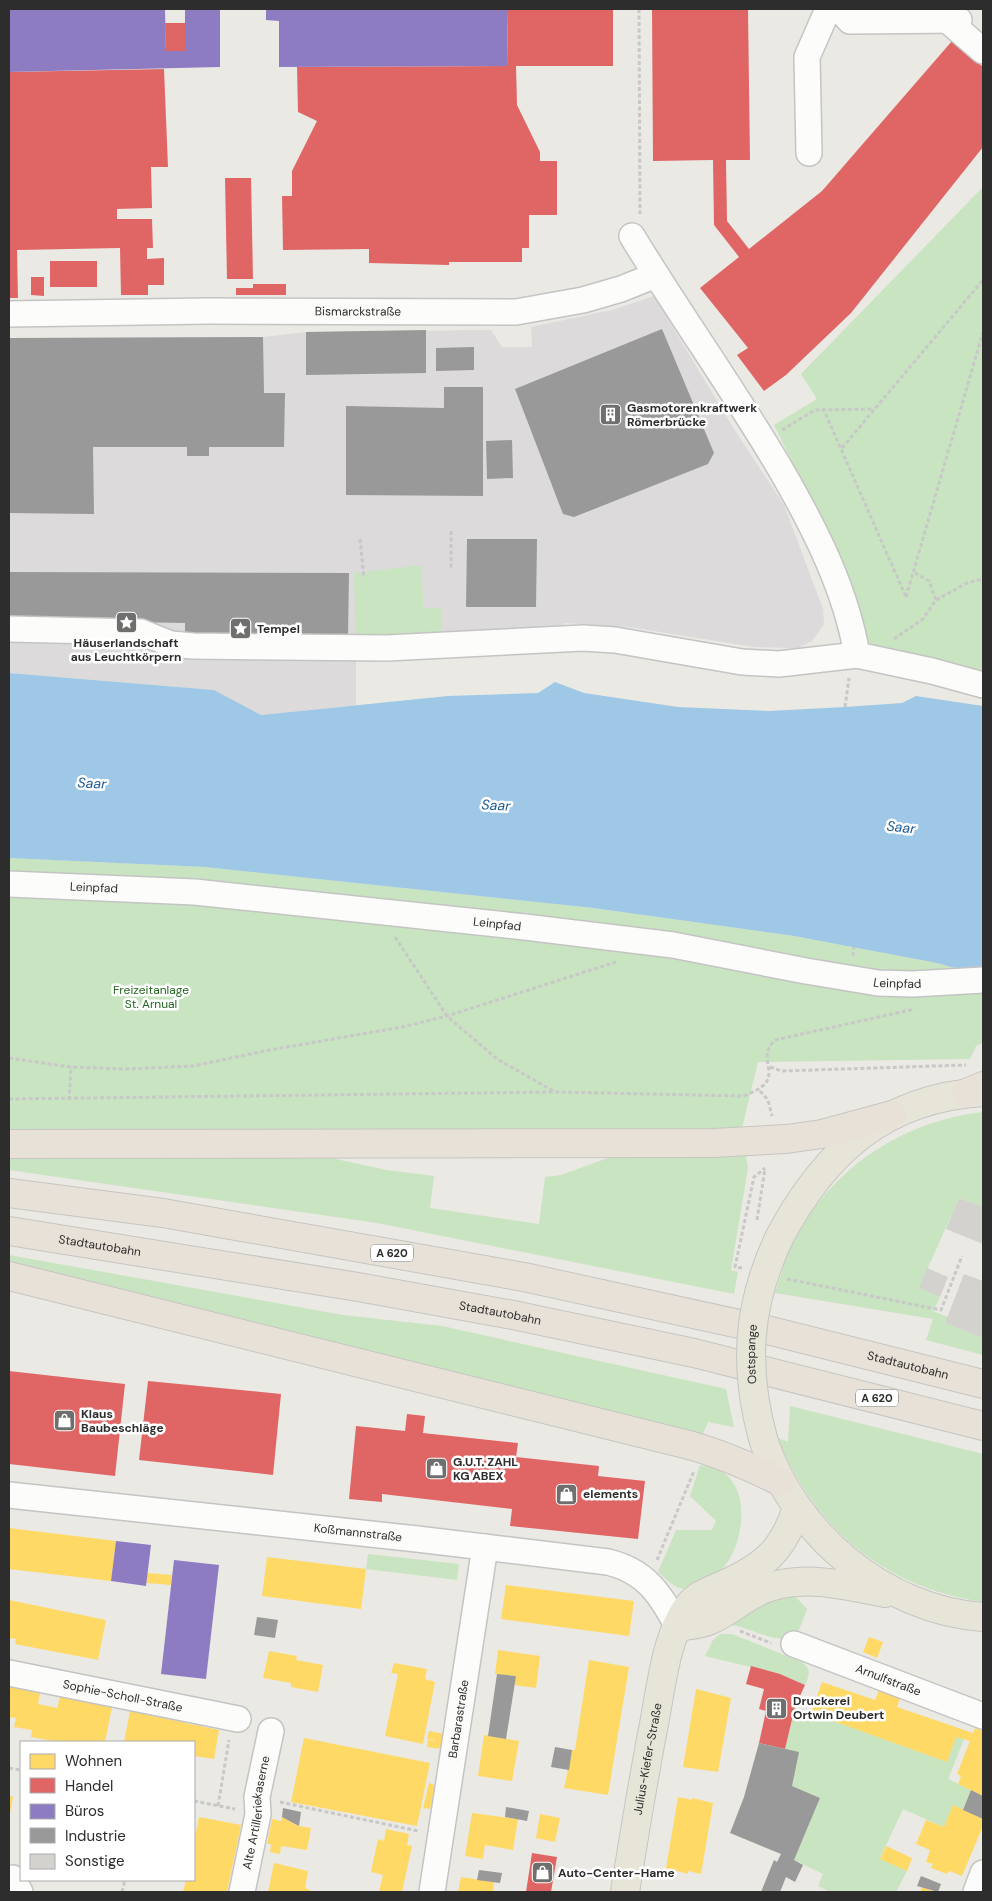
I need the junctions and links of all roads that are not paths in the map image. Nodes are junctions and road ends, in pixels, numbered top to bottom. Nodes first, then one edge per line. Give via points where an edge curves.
1 (828, 9) edge
2 (839, 9) edge
3 (983, 51) edge
4 (809, 153) dead end
5 (632, 236) road end
6 (656, 275) junction
7 (9, 314) edge
8 (9, 630) edge
9 (857, 655) junction
10 (983, 685) edge
11 (9, 884) edge
12 (983, 980) edge
13 (976, 1084) edge
14 (892, 1115) junction
15 (9, 1144) edge
16 (9, 1193) edge
17 (9, 1231) edge
18 (9, 1276) edge
19 (983, 1384) edge
20 (983, 1426) edge
21 (781, 1482) junction
22 (9, 1495) edge
23 (798, 1508) junction
24 (485, 1547) junction
25 (911, 1597) junction
26 (983, 1617) edge
27 (678, 1627) junction
28 (794, 1644) road end
29 (9, 1673) edge
30 (983, 1716) edge
31 (235, 1718) road end
32 (271, 1731) dead end
33 (983, 1873) edge
34 (242, 1892) edge
35 (432, 1892) edge
36 (625, 1892) edge
37 (976, 1892) edge

1 - 4 street via 808,57
2 - 3 street via 850,21 953,20
5 - 6 street
6 - 7 street, Bismarckstraße via 621,290 516,312
6 - 9 street via 764,440 808,517 837,584 853,631
8 - 9 street via 141,632 171,644 193,646 387,648 583,638 615,640 742,662 779,664
9 - 10 street
11 - 12 street, Leinpfad via 195,892 378,911 673,945 878,983
13 - 14 main road, Ostspange
14 - 15 highway via 813,1136 713,1144
14 - 21 main road, Ostspange, bridge via 849,1144 828,1163 796,1206 780,1236 758,1292 750,1334 751,1382 764,1442
16 - 19 highway, Stadtautobahn / A 620 via 163,1213 524,1277 838,1347
17 - 20 highway, Stadtautobahn / A 620 via 522,1317 694,1353
18 - 21 highway via 689,1445 750,1466
21 - 23 main road, Ostspange
22 - 24 street, Koßmannstraße
23 - 25 main road, Ostspange via 832,1549 848,1562 884,1586
23 - 27 main road, Julius-Kiefer-Straße via 789,1532 764,1562 695,1599
24 - 27 street, Koßmannstraße via 620,1565 648,1582
24 - 35 street, Barbarastraße
25 - 26 main road, Ostspange via 944,1610
25 - 27 main road via 832,1582 787,1583 744,1598 707,1622
27 - 36 main road, Julius-Kiefer-Straße via 663,1671
28 - 30 street, Arnulfstraße
29 - 31 street, Sophie-Scholl-Straße
32 - 34 street, Alte Artilleriekaserne
33 - 37 street

